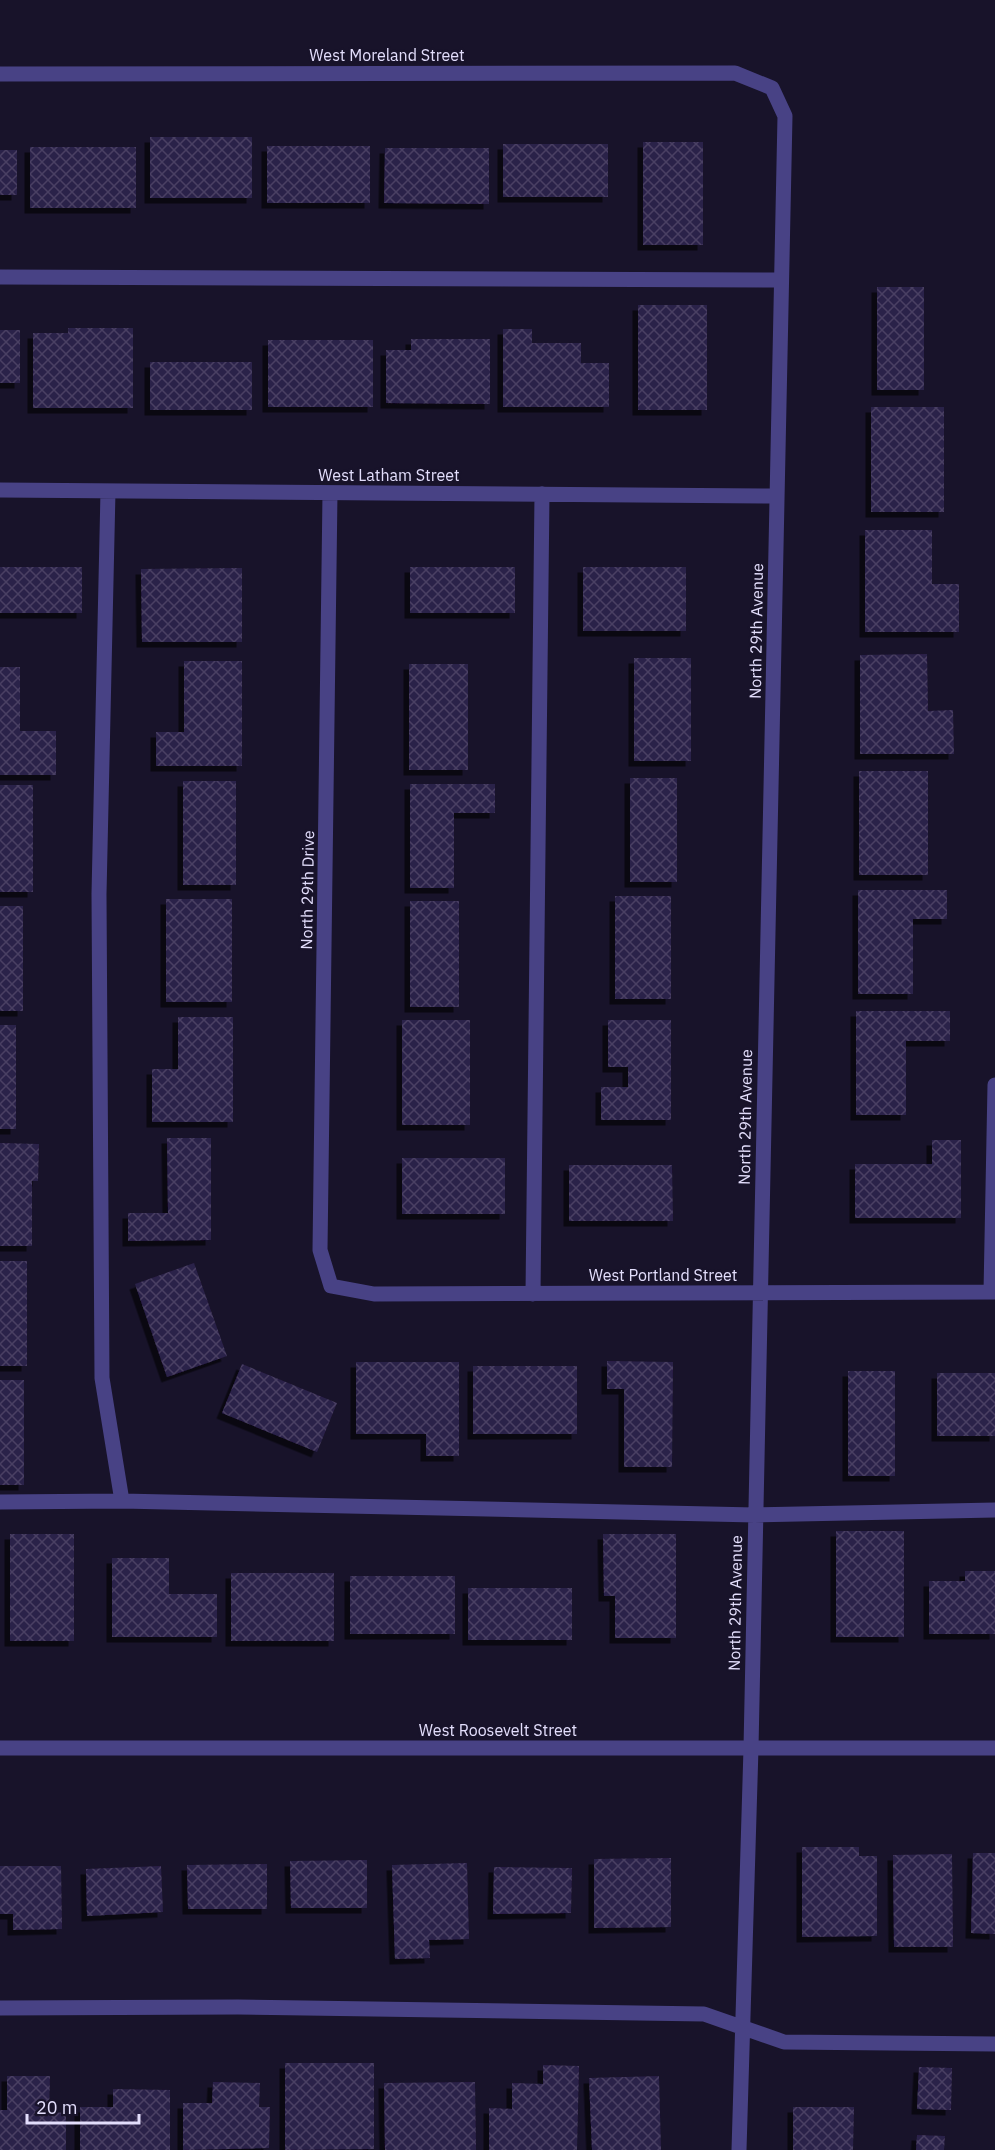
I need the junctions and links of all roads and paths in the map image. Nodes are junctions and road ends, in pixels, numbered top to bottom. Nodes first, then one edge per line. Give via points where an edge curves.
1 (0, 74) edge
2 (772, 88) joint
3 (0, 277) edge
4 (782, 280) junction
5 (0, 490) edge
6 (108, 491) junction
7 (330, 493) junction
8 (542, 494) junction
9 (777, 496) junction
10 (995, 1085) edge
11 (332, 1286) joint
12 (993, 1292) edge
13 (760, 1293) junction
14 (533, 1294) junction
15 (122, 1501) junction
16 (0, 1502) edge
17 (995, 1510) edge
18 (755, 1515) junction
19 (0, 1748) edge
20 (751, 1748) junction
21 (995, 1748) edge
22 (0, 2008) edge
23 (741, 2028) junction
24 (995, 2044) edge
25 (739, 2150) edge

1 - 2 street, West Moreland Street via 735,73
2 - 4 street, North 29th Avenue via 785,116
3 - 4 street
4 - 9 street, North 29th Avenue
5 - 6 street, West Latham Street
6 - 7 street, West Latham Street
6 - 15 street via 99,894 102,1378
7 - 8 street, West Latham Street
7 - 11 street, North 29th Drive via 320,1250
8 - 9 street, West Latham Street
8 - 14 street
9 - 13 street, North 29th Avenue
10 - 12 street
11 - 14 street, West Portland Street via 374,1294
12 - 13 street, West Portland Street
13 - 14 street, West Portland Street
13 - 18 street, North 29th Avenue
15 - 16 street
15 - 18 street
17 - 18 street
18 - 20 street, North 29th Avenue
19 - 20 street, West Roosevelt Street
20 - 21 street, West Roosevelt Street
20 - 23 street, North 29th Avenue
22 - 23 street via 238,2007 704,2014
23 - 24 street via 784,2042
23 - 25 street, North 29th Avenue

